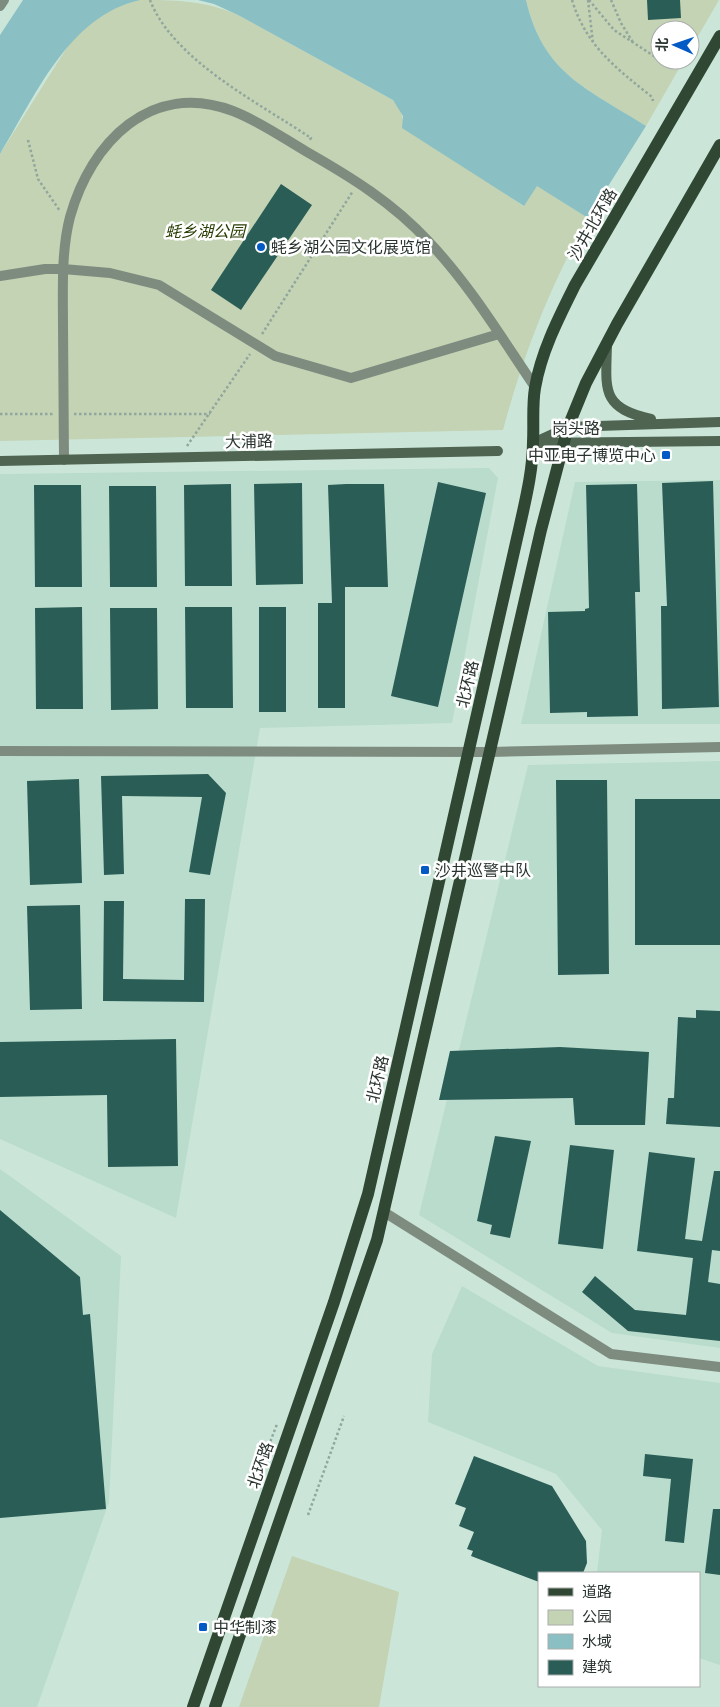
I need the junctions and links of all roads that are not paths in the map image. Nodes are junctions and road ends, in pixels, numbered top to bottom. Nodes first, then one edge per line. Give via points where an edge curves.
1 (4, 0) edge
2 (0, 6) edge
3 (720, 36) edge
4 (720, 145) edge
5 (63, 268) junction
6 (0, 276) edge
7 (499, 334) junction
8 (607, 342) junction
9 (536, 387) junction
10 (720, 422) edge
11 (667, 423) junction
12 (568, 426) junction
13 (720, 441) edge
14 (533, 443) junction
15 (562, 444) junction
16 (498, 451) dead end
17 (64, 460) junction
18 (0, 461) edge
19 (720, 747) edge
20 (0, 750) edge
21 (468, 751) junction
22 (490, 752) junction
23 (384, 1212) junction
24 (720, 1367) edge
25 (193, 1707) edge
26 (215, 1707) edge

1 - 2 street
3 - 9 main road, 沙井北环路 via 557,320
4 - 8 main road
5 - 6 street
5 - 7 street via 110,273 159,285 275,356 351,378
5 - 7 street via 69,225 87,174 105,144 140,117 164,108 181,104 216,106 233,111 359,182 406,219 466,284
5 - 17 street
7 - 9 street
8 - 11 street via 608,395 617,408 630,415
8 - 12 main road
9 - 14 main road, 沙井北环路 via 532,414
10 - 11 street, 岗头路
11 - 12 street, 岗头路
12 - 14 street, 岗头路
12 - 15 main road
13 - 15 street, 岗头路
14 - 15 street, 岗头路
14 - 21 main road, 北环路 via 520,525
15 - 22 main road
16 - 17 street, 大浦路
17 - 18 street, 大浦路
19 - 22 street
20 - 21 street
21 - 22 street
21 - 25 main road, 北环路 via 357,1234
22 - 23 main road
23 - 24 street via 611,1354
23 - 26 main road via 354,1309

